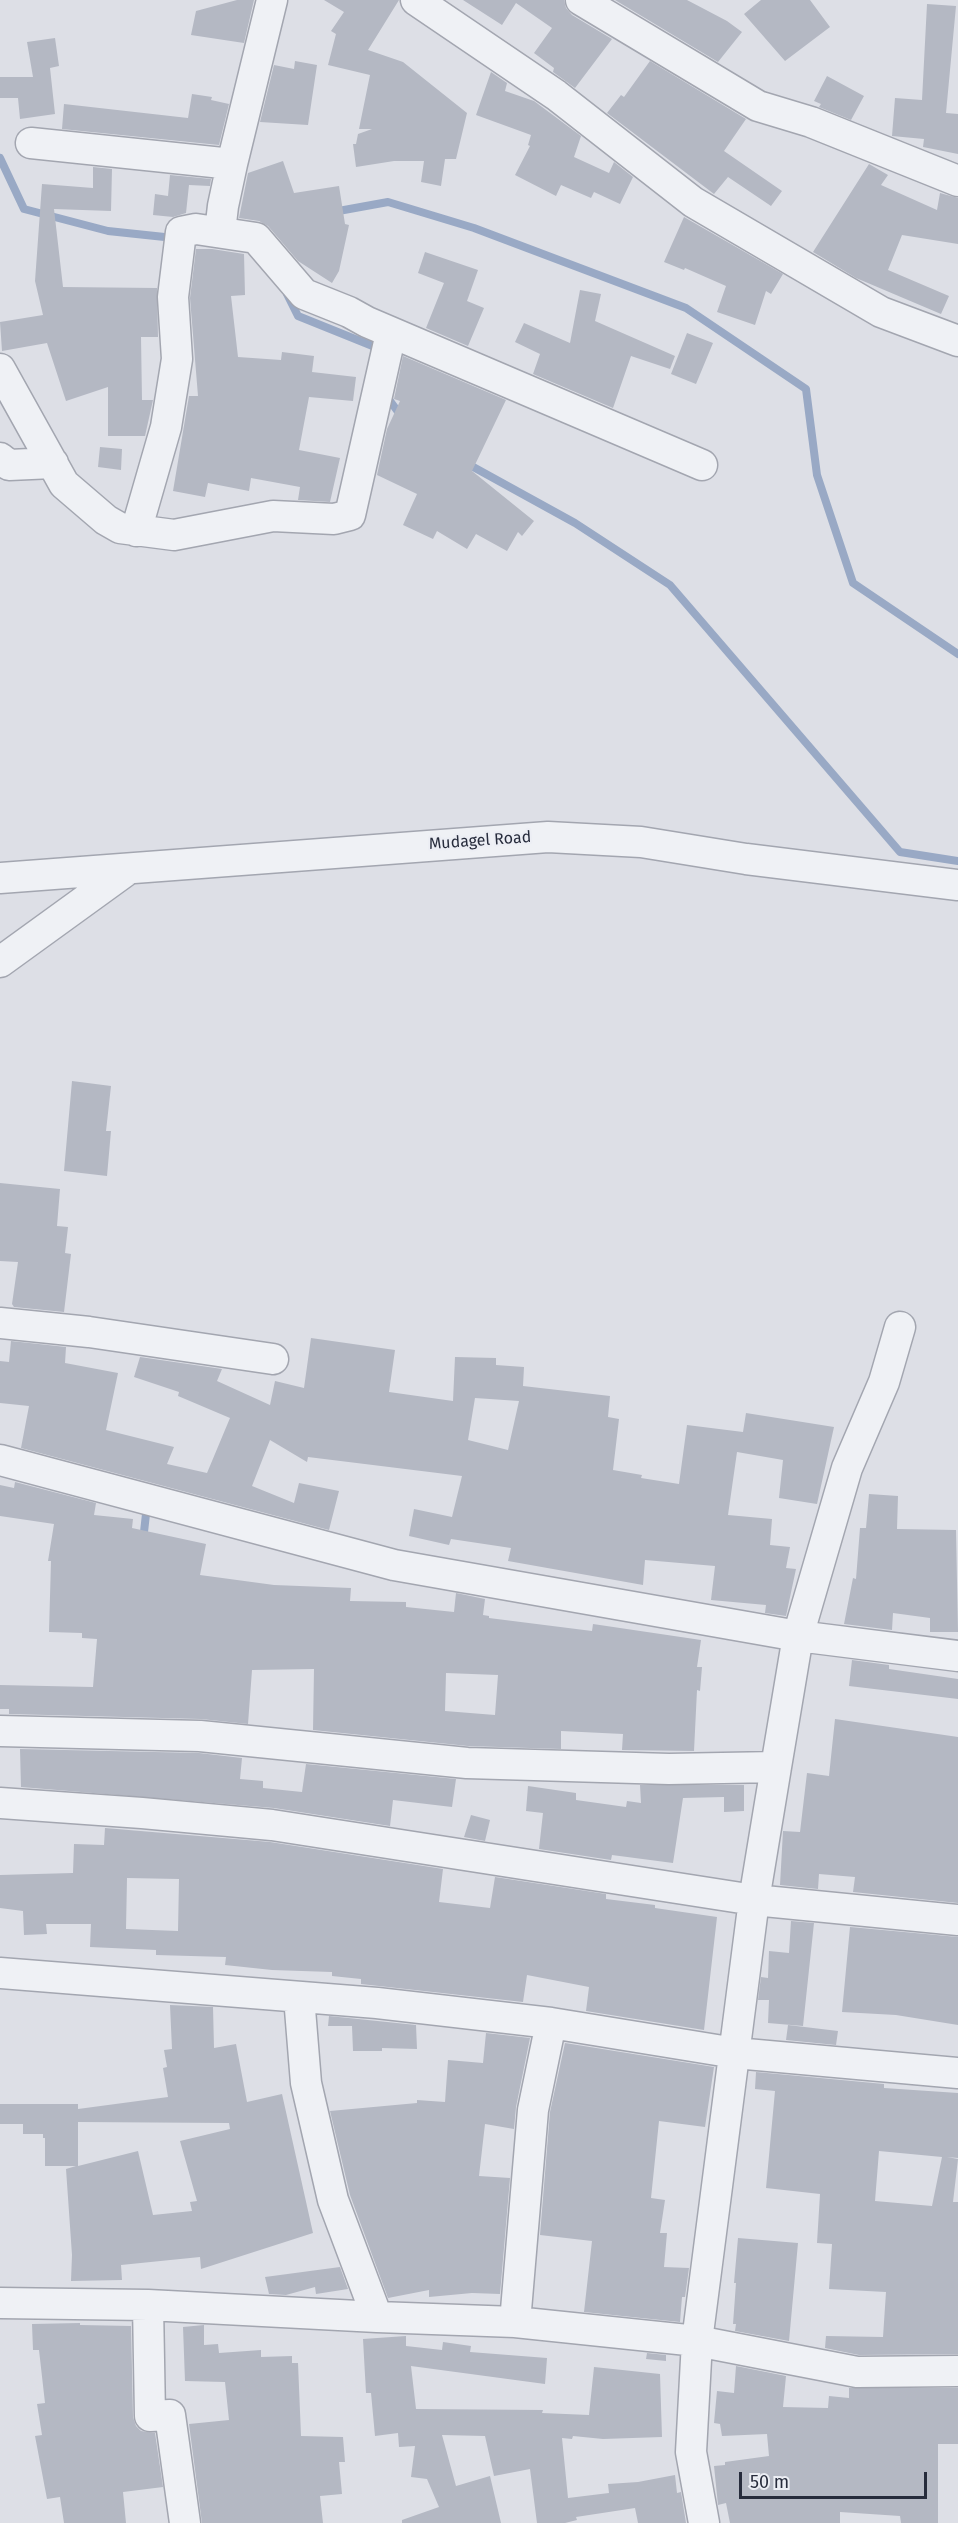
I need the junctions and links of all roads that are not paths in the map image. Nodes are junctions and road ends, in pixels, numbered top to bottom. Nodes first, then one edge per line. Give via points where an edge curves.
1 (272, 0) edge
2 (416, 0) edge
3 (581, 0) edge
4 (31, 143) dead end
5 (232, 164) junction
6 (958, 181) edge
7 (220, 232) junction
8 (391, 333) junction
9 (958, 341) edge
10 (0, 369) edge
11 (0, 458) edge
12 (53, 463) junction
13 (702, 465) dead end
14 (136, 531) junction
15 (127, 870) junction
16 (0, 878) edge
17 (958, 885) edge
18 (0, 962) edge
19 (0, 1323) edge
20 (900, 1327) dead end
21 (273, 1359) dead end
22 (0, 1461) edge
23 (798, 1636) junction
24 (958, 1656) edge
25 (0, 1731) edge
26 (776, 1767) junction
27 (0, 1803) edge
28 (754, 1900) junction
29 (958, 1920) edge
30 (0, 1973) edge
31 (299, 1997) junction
32 (551, 2023) junction
33 (735, 2053) junction
34 (958, 2073) edge
35 (0, 2303) edge
36 (148, 2305) junction
37 (377, 2317) junction
38 (515, 2322) junction
39 (697, 2341) junction
40 (958, 2371) edge
41 (185, 2523) edge
42 (704, 2523) edge

1 - 5 street
2 - 9 street via 556,95 693,202 881,312
3 - 6 street via 758,105
4 - 5 street
5 - 7 street
7 - 8 street via 256,238 304,294
7 - 14 street via 181,232 173,297 177,359 166,428
8 - 13 street
8 - 14 street via 350,515 334,519 273,516 174,535
10 - 12 street
11 - 12 street via 9,465
12 - 14 street via 64,483 106,520
15 - 16 street, Mudagel Road
15 - 17 street, Mudagel Road via 548,837 641,842 746,860
15 - 18 street
19 - 21 street
20 - 23 street via 884,1382 847,1468
22 - 23 street via 394,1565
23 - 24 street
23 - 26 street
25 - 26 street via 200,1736 467,1763 669,1769
26 - 28 street
27 - 28 street via 272,1825
28 - 29 street
28 - 33 street
30 - 31 street
31 - 32 street
31 - 37 street via 306,2083 333,2200
32 - 33 street
32 - 38 street via 533,2110
33 - 34 street
33 - 39 street
35 - 36 street
36 - 37 street
36 - 41 street via 150,2416 170,2415
37 - 38 street
38 - 39 street
39 - 40 street via 857,2372
39 - 42 street via 691,2452

